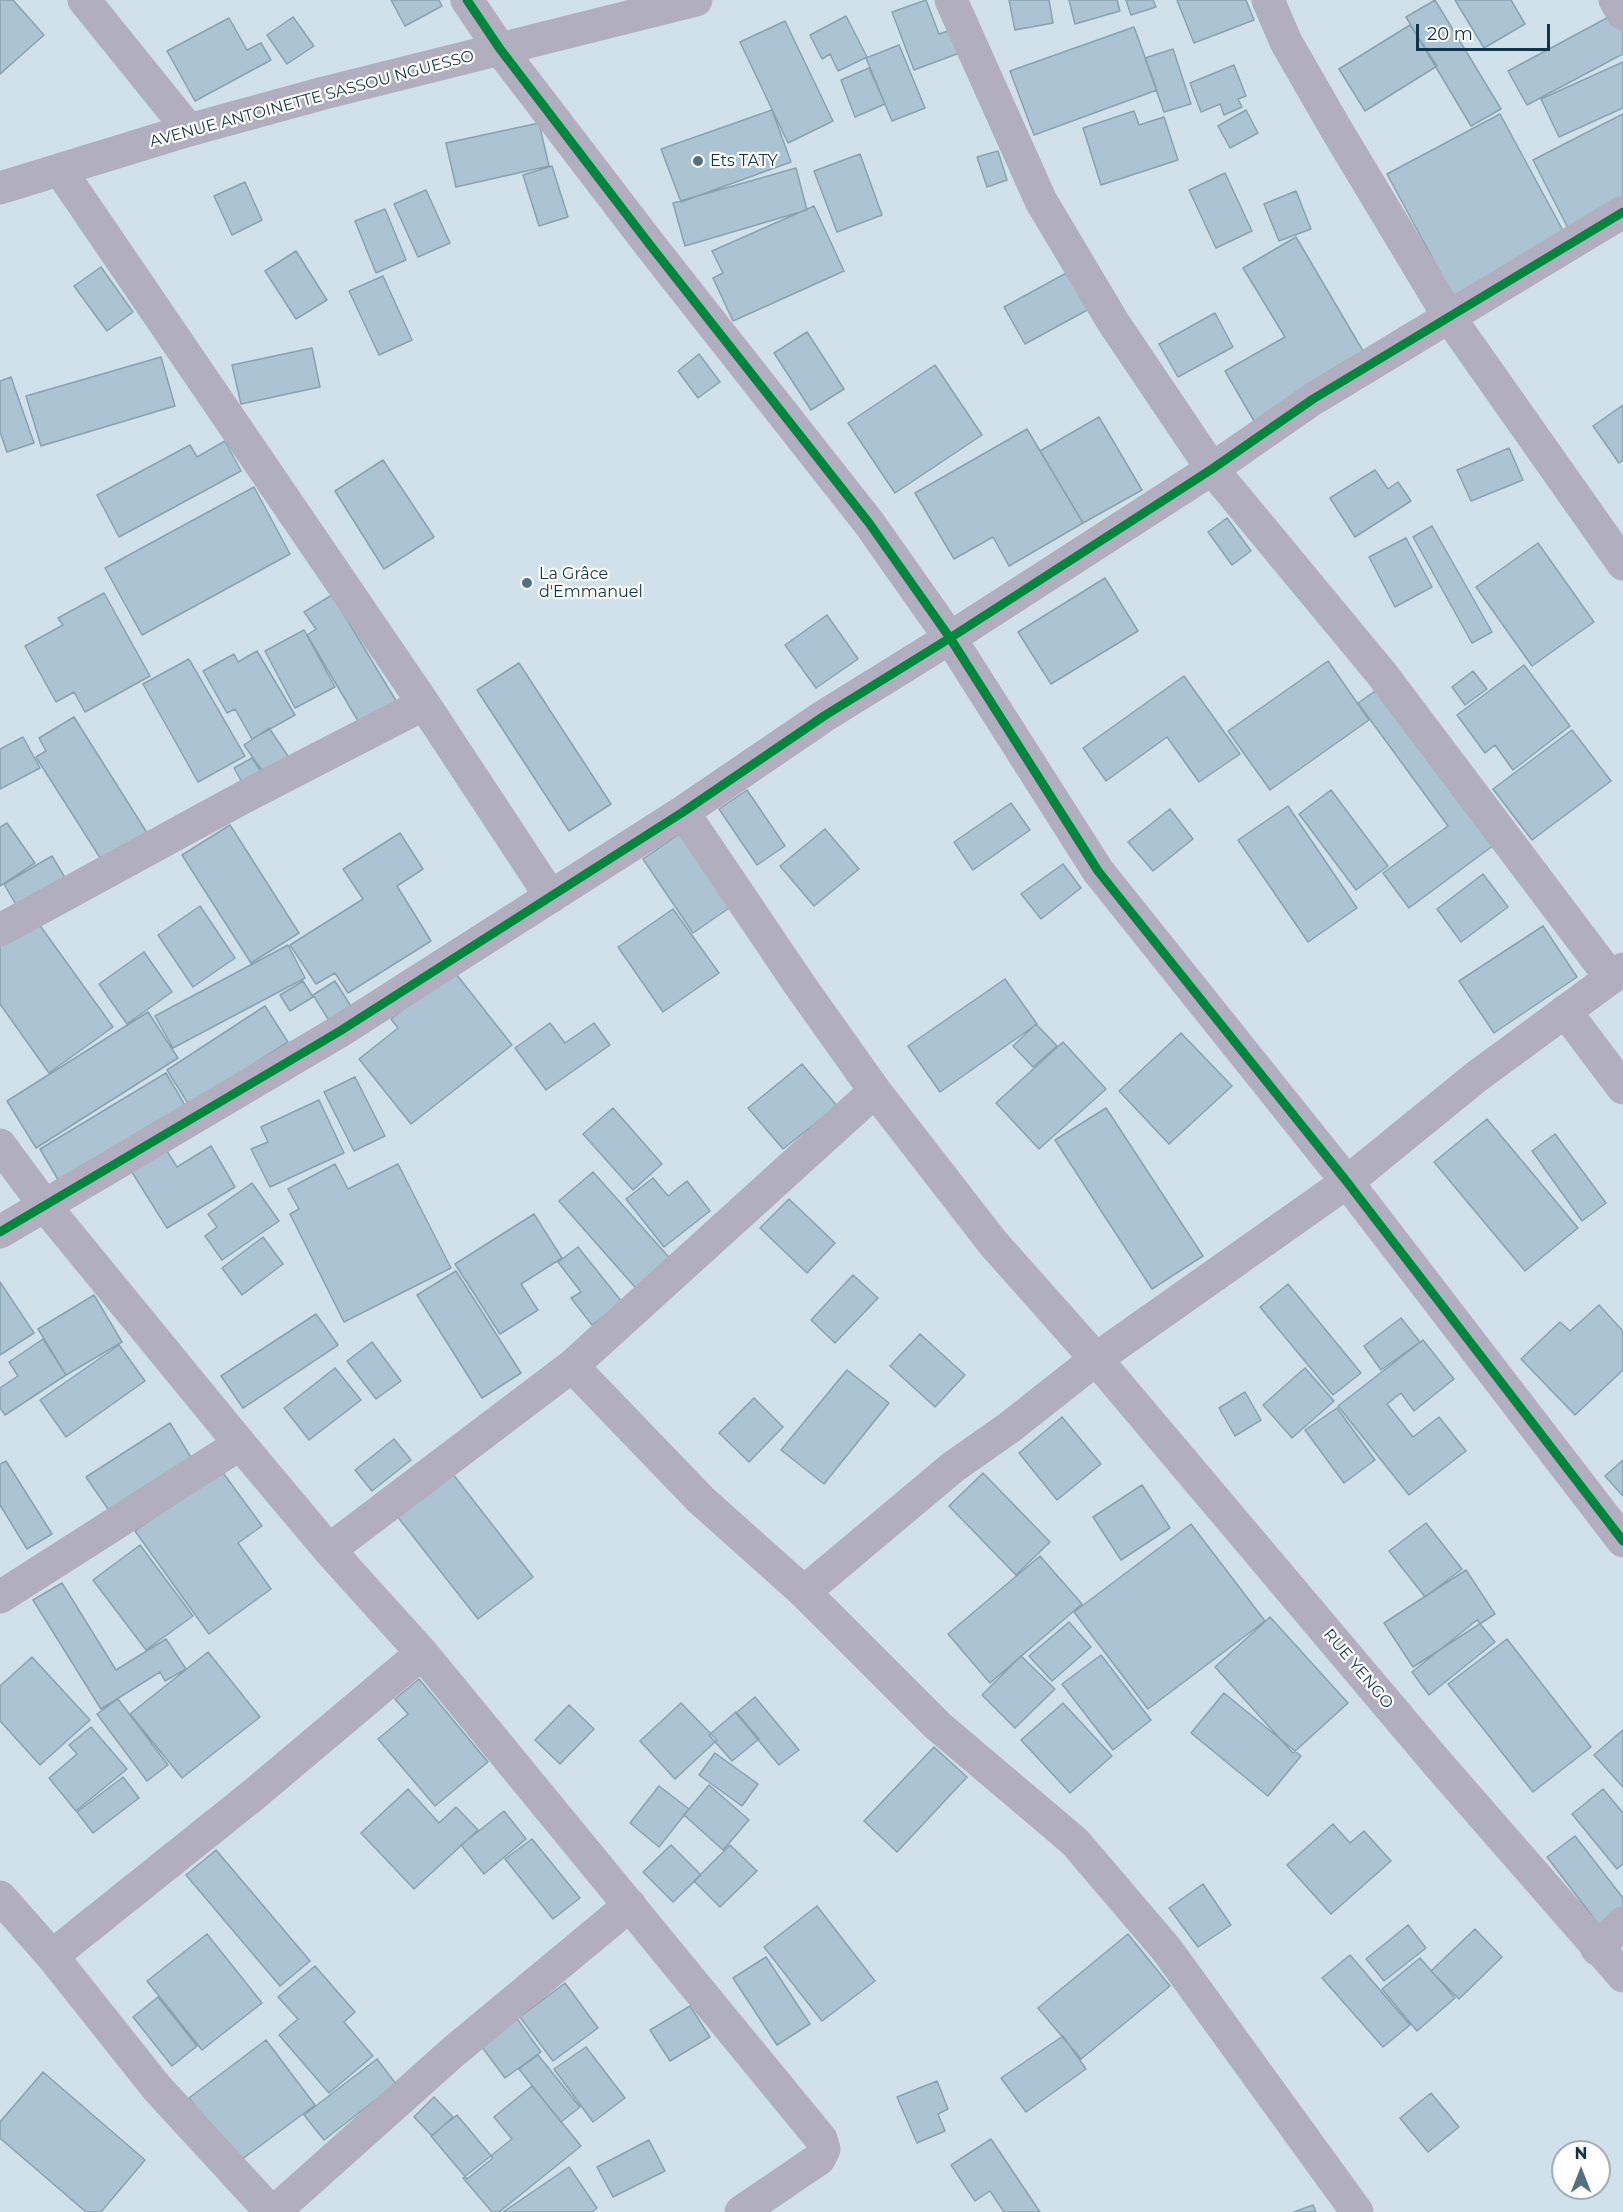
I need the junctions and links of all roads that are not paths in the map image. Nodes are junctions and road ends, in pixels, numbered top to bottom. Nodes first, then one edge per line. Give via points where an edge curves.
1 (84, 0) edge
2 (467, 0) edge
3 (696, 0) edge
4 (951, 0) edge
5 (1268, 0) edge
6 (1615, 0) edge
7 (1623, 14) edge
8 (500, 49) junction
9 (189, 130) junction
10 (60, 170) junction
11 (0, 188) edge
12 (1623, 212) edge
13 (1449, 317) junction
14 (1212, 469) junction
15 (1623, 564) edge
16 (950, 638) junction
17 (424, 704) junction
18 (683, 812) junction
19 (551, 897) junction
20 (0, 930) edge
21 (1617, 973) edge
22 (1565, 1011) junction
23 (1623, 1088) edge
24 (875, 1091) junction
25 (0, 1145) edge
26 (1347, 1182) junction
27 (45, 1206) junction
28 (0, 1232) edge
29 (1096, 1359) junction
30 (572, 1366) junction
31 (240, 1444) junction
32 (1623, 1541) edge
33 (329, 1550) junction
34 (804, 1592) junction
35 (0, 1597) edge
36 (422, 1653) junction
37 (0, 1897) edge
38 (630, 1905) junction
39 (1623, 1923) edge
40 (1597, 1949) junction
41 (52, 1956) junction
42 (1623, 1976) edge
43 (272, 2212) edge
44 (741, 2212) edge
45 (1357, 2212) edge

1 - 9 street
2 - 8 street
3 - 8 street, AVENUE ANTOINETTE SASSOU NGUESSO
4 - 14 street via 1041,201 1113,322
5 - 13 street via 1286,42
6 - 7 street
8 - 9 street, AVENUE ANTOINETTE SASSOU NGUESSO
8 - 16 street via 869,523
9 - 10 street, AVENUE ANTOINETTE SASSOU NGUESSO
10 - 11 street, AVENUE ANTOINETTE SASSOU NGUESSO
10 - 17 street
12 - 13 street
13 - 14 street via 1313,399
13 - 15 street
14 - 16 street
14 - 21 street via 1381,673
16 - 18 street via 824,716
16 - 26 street via 1098,871
17 - 19 street
17 - 20 street
18 - 19 street
18 - 24 street, RUE YENGO
19 - 27 street via 340,1031
21 - 22 street
22 - 23 street
22 - 26 street
24 - 29 street, RUE YENGO via 993,1243
24 - 30 street
25 - 27 street
26 - 29 street
26 - 32 street
27 - 28 street
27 - 31 street
29 - 34 street via 953,1467
29 - 40 street, RUE YENGO
30 - 33 street
30 - 34 street via 700,1500
31 - 33 street
31 - 35 street
33 - 36 street
34 - 45 street via 938,1726 1075,1842 1167,1950
36 - 38 street
36 - 41 street
37 - 41 street
38 - 43 street via 453,2052
38 - 44 street via 822,2139 824,2149 819,2159
39 - 40 street
40 - 42 street, RUE YENGO
41 - 43 street via 157,2088

